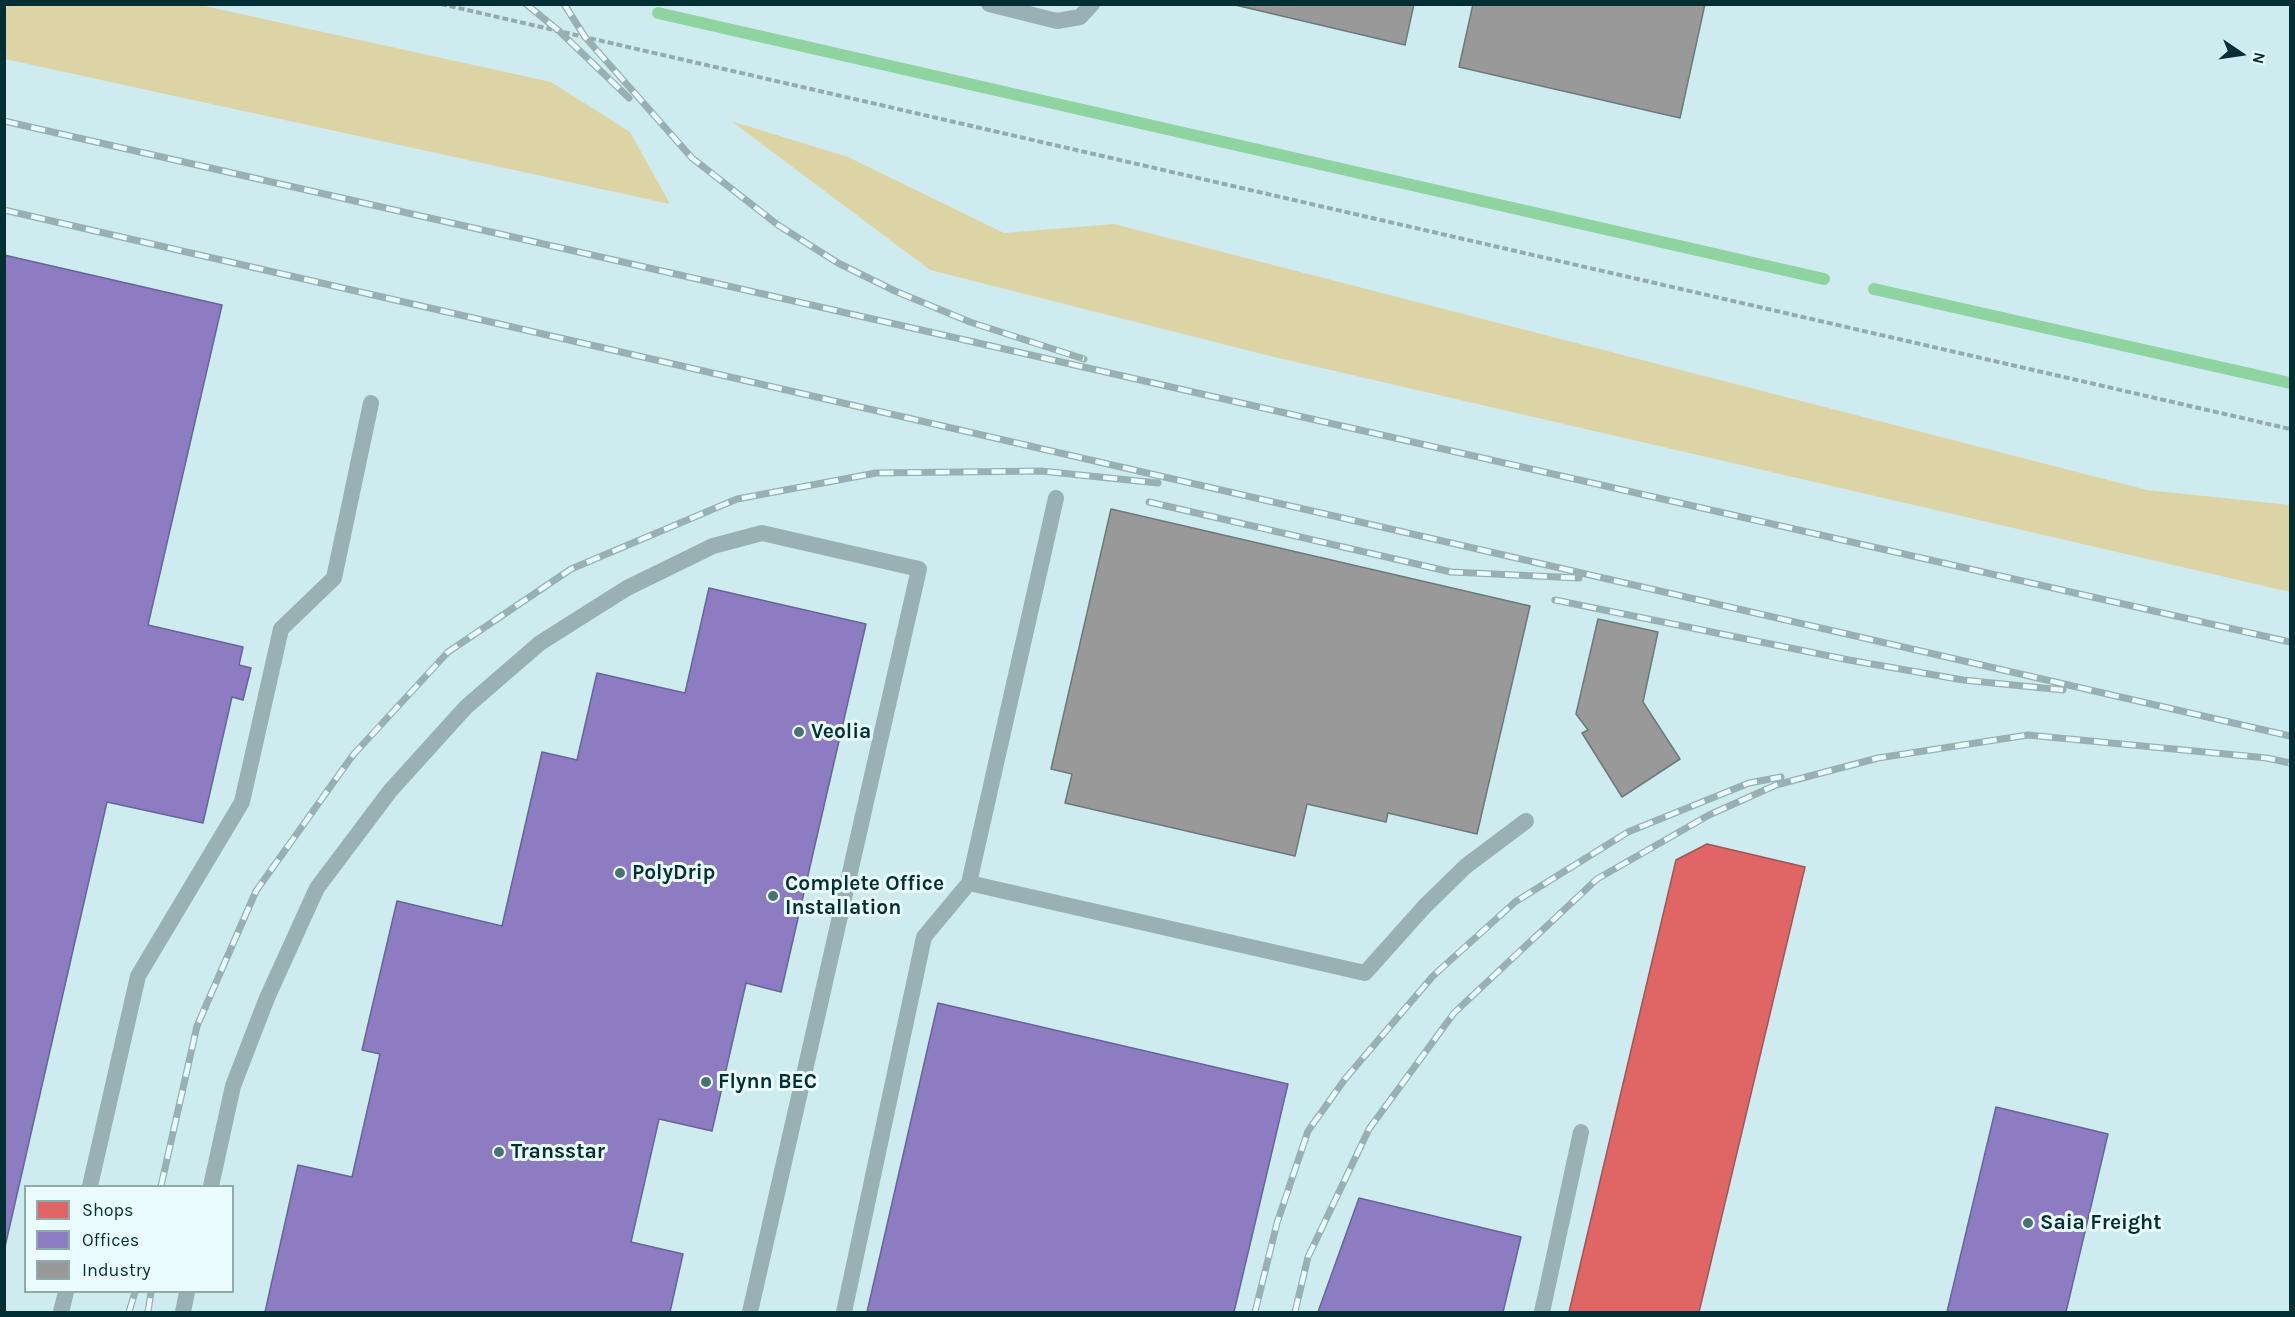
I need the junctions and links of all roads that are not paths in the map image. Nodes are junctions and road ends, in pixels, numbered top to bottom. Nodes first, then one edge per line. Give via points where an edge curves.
1 (989, 4) edge
2 (1092, 4) edge
3 (372, 403) dead end
4 (1056, 498) dead end
5 (1526, 821) dead end
6 (969, 883) junction
7 (1581, 1132) dead end
8 (90, 1185) edge
9 (210, 1185) edge
10 (66, 1293) edge
11 (187, 1293) edge
12 (61, 1312) edge
13 (183, 1312) edge
14 (750, 1312) edge
15 (844, 1312) edge
16 (1542, 1312) edge

1 - 2 lane via 1057,21 1080,16
3 - 8 lane via 334,579 281,629 242,802 138,976
4 - 6 lane
5 - 6 lane via 1466,866 1365,973
6 - 15 lane via 924,938
7 - 16 lane
9 - 14 lane via 233,1086 267,998 317,888 390,791 466,707 540,643 636,583 713,546 762,533 919,569
10 - 12 lane
11 - 13 lane

